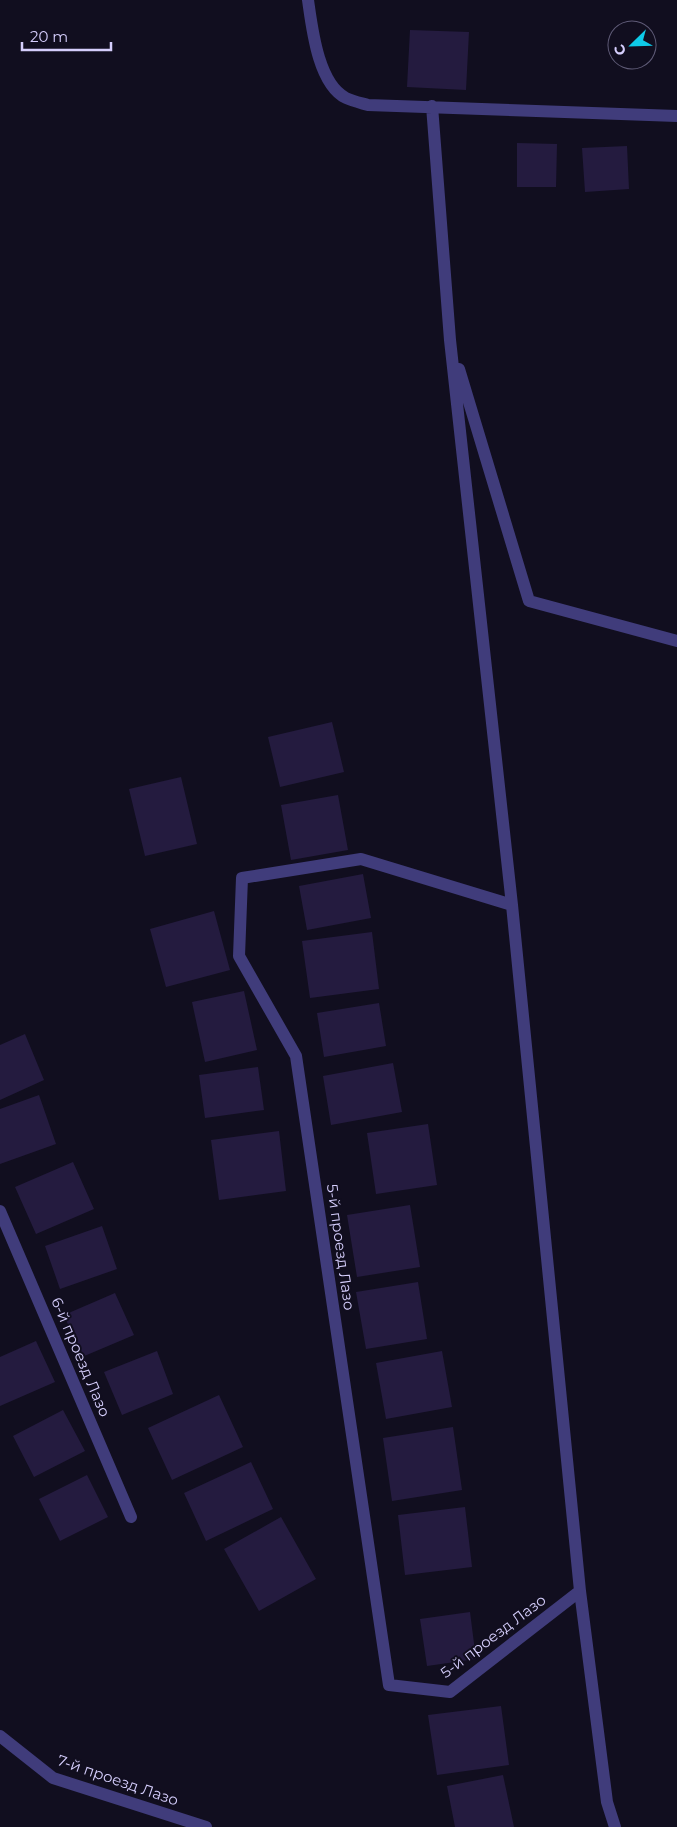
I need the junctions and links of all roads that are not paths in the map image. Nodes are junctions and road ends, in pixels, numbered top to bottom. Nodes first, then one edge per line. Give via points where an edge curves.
1 (308, 0) edge
2 (432, 106) junction
3 (677, 116) edge
4 (450, 340) junction
5 (677, 641) edge
6 (512, 905) junction
7 (0, 1211) edge
8 (131, 1517) dead end
9 (580, 1591) junction
10 (0, 1736) edge
11 (206, 1827) edge
12 (615, 1827) edge

1 - 2 street via 318,55 335,90 345,98 368,105
2 - 3 street
2 - 4 street
4 - 5 street via 529,601
4 - 6 street
6 - 9 street
6 - 9 street, 5-й проезд Лазо via 361,858 242,878 239,956 296,1056 389,1685 450,1692
7 - 8 street, 6-й проезд Лазо
9 - 12 street via 607,1802
10 - 11 street, 7-й проезд Лазо via 53,1778

